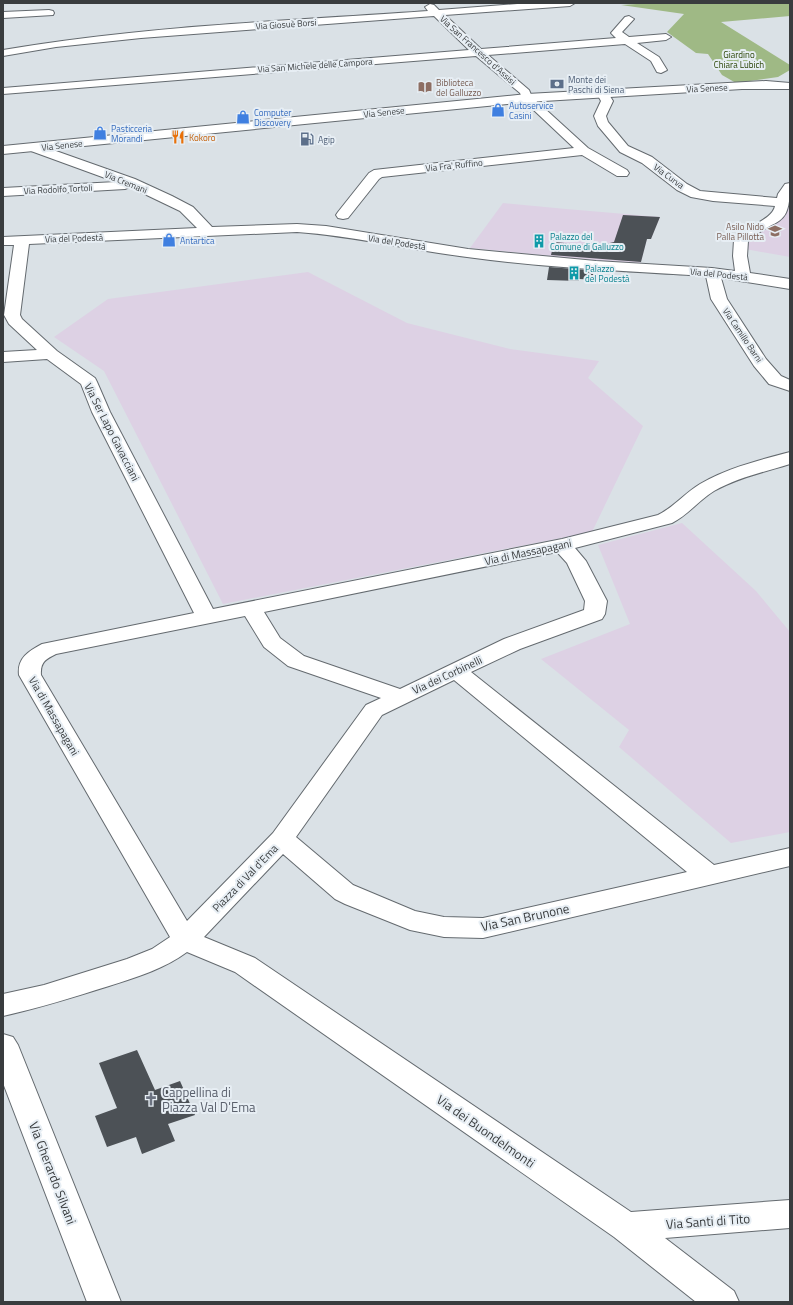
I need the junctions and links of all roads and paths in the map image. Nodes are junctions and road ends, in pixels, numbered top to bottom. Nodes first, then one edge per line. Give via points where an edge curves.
1 (426, 3) edge
2 (570, 3) edge
3 (49, 13) dead end
4 (436, 13) junction
5 (3, 15) edge
6 (629, 19) dead end
7 (666, 37) dead end
8 (627, 41) junction
9 (3, 53) edge
10 (479, 53) junction
11 (661, 70) dead end
12 (790, 80) edge
13 (766, 85) junction
14 (790, 86) edge
15 (3, 91) edge
16 (602, 92) junction
17 (527, 98) junction
18 (3, 143) edge
19 (35, 148) junction
20 (3, 150) edge
21 (584, 150) junction
22 (622, 173) dead end
23 (136, 184) junction
24 (790, 187) edge
25 (3, 192) edge
26 (784, 203) junction
27 (343, 215) dead end
28 (209, 232) junction
29 (22, 240) junction
30 (3, 241) edge
31 (712, 272) junction
32 (743, 276) junction
33 (790, 284) edge
34 (51, 354) junction
35 (3, 358) edge
36 (790, 386) edge
37 (790, 458) edge
38 (562, 545) junction
39 (251, 608) junction
40 (207, 618) junction
41 (456, 671) junction
42 (401, 698) junction
43 (282, 839) junction
44 (790, 857) edge
45 (710, 876) junction
46 (344, 892) joint
47 (185, 940) junction
48 (3, 1005) edge
49 (3, 1045) edge
50 (790, 1214) edge
51 (626, 1227) junction
52 (104, 1302) edge
53 (722, 1302) edge

1 - 4 street, Via San Francesco d'Assisi
2 - 4 street, Via Giosuè Borsi
3 - 5 street
4 - 9 street, Via Giosuè Borsi via 141,35 56,44
4 - 10 street, Via San Francesco d'Assisi
6 - 8 street via 616,33
7 - 8 street, Via San Michele delle Campora
8 - 10 street, Via San Michele delle Campora
8 - 11 street via 655,59
10 - 15 street, Via San Michele delle Campora
10 - 17 street, Via San Francesco d'Assisi via 525,92
12 - 13 street, Via Senese
13 - 14 street, Via Senese
13 - 16 street, Via Senese
16 - 17 street, Via Senese
16 - 26 street, Via Curva via 607,101 600,116 602,123 619,144 647,160 682,187 696,194 713,197
17 - 19 street, Via Senese
17 - 21 street
18 - 19 street
19 - 20 street, Via Senese
19 - 23 street, Via Cremani
21 - 22 street
21 - 27 street, Via Fra' Ruffino via 379,173
23 - 25 street, Via Rodolfo Tortoli
23 - 28 street, Via Cremani via 187,209 200,226
24 - 26 street via 785,194
26 - 32 street via 776,218 751,231 741,240
28 - 29 street, Via del Podestà
28 - 31 street, Via del Podestà via 297,228 326,230 492,256
29 - 30 street, Via del Podestà
29 - 34 street, Via Ser Lapo Gavacciani via 12,315 15,321
31 - 32 street, Via del Podestà
31 - 36 street, Via Camillo Barni via 719,299 760,362 775,380
32 - 33 street, Via del Podestà
34 - 35 street
34 - 40 street, Via Ser Lapo Gavacciani via 89,382 101,412
37 - 38 street, Via di Massapagani via 719,481 665,519
38 - 39 street, Via di Massapagani
38 - 41 street, Via dei Corbinelli via 576,561 596,601 594,614 512,644
39 - 40 street, Via di Massapagani
39 - 42 street via 272,642 296,661
40 - 47 street, Via di Massapagani via 50,649 32,659 28,668
41 - 42 street, Via dei Corbinelli
41 - 45 street
42 - 43 street, Via dei Corbinelli via 374,710
43 - 46 street, Piazza di Val d'Ema
43 - 47 street, Piazza di Val d'Ema
44 - 45 street, Via San Brunone
45 - 46 street, Via San Brunone via 483,928 444,927 410,920
47 - 48 street, Piazza di Val d'Ema via 162,956 137,966 44,996
47 - 51 street, Via dei Buondelmonti via 246,966
49 - 52 street, Via Gherardo Silvani
50 - 51 street, Via Santi di Tito
51 - 53 street, Via dei Buondelmonti

